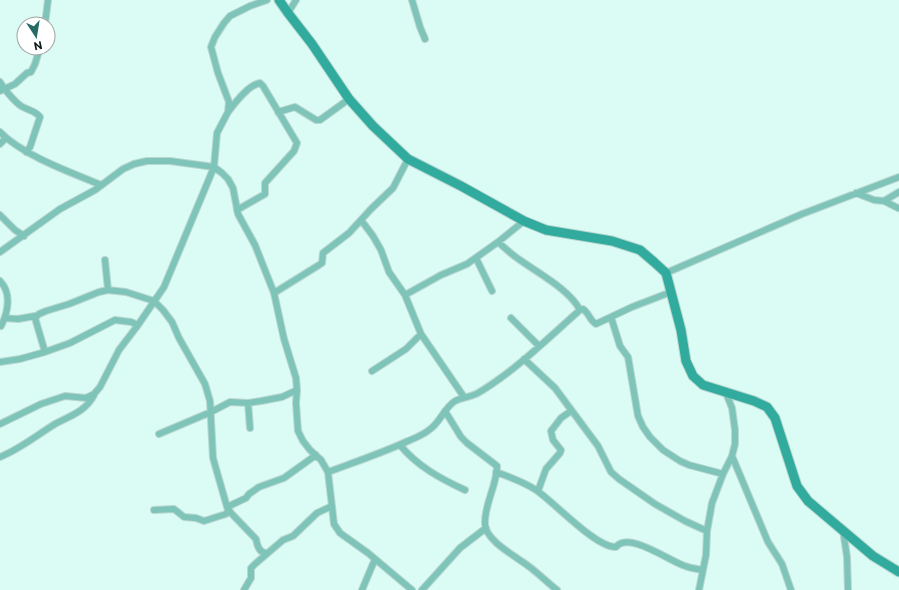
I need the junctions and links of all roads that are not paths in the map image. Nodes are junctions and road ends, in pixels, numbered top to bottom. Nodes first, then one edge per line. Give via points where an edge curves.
1 (48, 0) edge
2 (267, 0) edge
3 (279, 0) edge
4 (296, 0) edge
5 (412, 0) edge
6 (288, 13) junction
7 (46, 16) edge
8 (426, 39) dead end
9 (37, 56) edge
10 (0, 82) edge
11 (3, 90) edge
12 (349, 99) junction
13 (228, 112) junction
14 (278, 112) junction
15 (0, 132) edge
16 (6, 138) junction
17 (0, 144) edge
18 (26, 152) junction
19 (408, 159) junction
20 (214, 167) junction
21 (898, 180) edge
22 (101, 185) junction
23 (899, 192) edge
24 (856, 193) junction
25 (884, 201) junction
26 (898, 208) edge
27 (237, 210) junction
28 (0, 215) edge
29 (361, 220) junction
30 (524, 221) junction
31 (24, 236) junction
32 (498, 242) junction
33 (0, 252) edge
34 (476, 258) junction
35 (105, 260) dead end
36 (666, 273) junction
37 (0, 281) edge
38 (108, 290) junction
39 (492, 291) dead end
40 (671, 292) junction
41 (274, 293) junction
42 (405, 295) junction
43 (154, 302) junction
44 (580, 310) junction
45 (35, 316) junction
46 (611, 317) junction
47 (5, 318) junction
48 (511, 318) dead end
49 (138, 325) junction
50 (1, 326) edge
51 (421, 334) junction
52 (539, 346) junction
53 (44, 352) junction
54 (524, 359) junction
55 (0, 362) edge
56 (372, 370) dead end
57 (297, 390) junction
58 (726, 393) junction
59 (94, 394) junction
60 (464, 397) junction
61 (248, 403) junction
62 (445, 411) junction
63 (571, 411) junction
64 (211, 412) junction
65 (0, 424) edge
66 (250, 428) dead end
67 (159, 434) dead end
68 (400, 445) junction
69 (316, 455) junction
70 (732, 456) junction
71 (0, 458) edge
72 (328, 472) junction
73 (496, 472) junction
74 (723, 474) junction
75 (465, 490) dead end
76 (538, 491) junction
77 (332, 506) junction
78 (228, 508) junction
79 (154, 510) dead end
80 (486, 528) junction
81 (843, 530) junction
82 (707, 531) junction
83 (266, 553) junction
84 (375, 559) junction
85 (703, 570) junction
86 (899, 572) edge
87 (246, 590) edge
88 (362, 590) edge
89 (411, 590) edge
90 (422, 590) edge
91 (557, 590) edge
92 (699, 590) edge
93 (791, 590) edge
94 (848, 590) edge

1 - 7 street
2 - 13 street via 230,16 211,47 229,102
3 - 6 main road
4 - 6 street
5 - 8 street
6 - 12 main road
9 - 11 street via 33,70
10 - 11 street
11 - 18 street via 21,106 40,117
12 - 14 street via 320,120 295,107
12 - 19 main road
13 - 14 street via 243,94 260,83
13 - 20 street via 216,133
14 - 27 street via 297,143 296,147 265,184 265,194
15 - 16 street
16 - 17 street
16 - 18 street
18 - 22 street
19 - 29 street via 393,188
19 - 30 main road
20 - 22 street via 170,161 147,161 123,169
20 - 27 street via 228,179 233,188
20 - 43 street via 164,287
21 - 24 street
22 - 31 street via 60,209
23 - 25 street
24 - 25 street
24 - 36 street
25 - 26 street
27 - 41 street via 255,245
28 - 31 street
29 - 41 street via 323,254 320,266
29 - 42 street via 373,236 389,272
30 - 32 street
30 - 36 main road via 546,230 612,241 640,250
31 - 33 street
32 - 34 street
32 - 44 street via 554,284 576,303
34 - 39 street
34 - 42 street
35 - 38 street
36 - 40 main road
37 - 47 street via 7,290
38 - 43 street via 126,292
38 - 45 street
40 - 46 street
40 - 58 main road via 686,362 693,376 703,385
41 - 57 street
42 - 51 street
43 - 49 street
43 - 64 street via 172,322 205,384
44 - 46 street via 586,311 596,324
44 - 52 street
45 - 47 street
45 - 53 street
46 - 74 street via 620,346 628,357 638,416 650,437 663,450 680,461
47 - 50 street
48 - 52 street
49 - 53 street via 112,321 70,343
49 - 59 street via 119,350
51 - 56 street via 406,349
51 - 60 street
52 - 54 street
53 - 55 street
54 - 60 street via 476,394
54 - 63 street via 555,388
57 - 61 street via 282,397
57 - 69 street via 298,431
58 - 70 street via 732,408 735,430
58 - 81 main road via 754,400 767,407 775,418 797,486 808,501
59 - 65 street via 86,398 65,396 41,404
59 - 71 street via 74,415
60 - 62 street
61 - 64 street via 230,402
61 - 66 street
62 - 68 street via 428,431
62 - 73 street via 461,437 496,464
63 - 76 street via 561,418 551,431 553,440 561,450 546,469
63 - 82 street via 598,446 611,472 661,508
64 - 67 street
64 - 78 street via 213,458
68 - 72 street
68 - 75 street via 427,470
69 - 72 street
69 - 78 street via 284,478 259,487
70 - 74 street
70 - 93 street via 768,542 782,564
72 - 77 street
73 - 76 street
73 - 80 street via 486,511
74 - 82 street via 712,503
76 - 85 street via 587,533 608,546 616,547 619,543 629,541 685,566
77 - 83 street via 317,513 293,536
77 - 84 street via 337,531
78 - 79 street via 226,514 204,521 184,517 174,509
78 - 83 street via 256,539 261,551
80 - 90 street via 460,548
80 - 91 street via 488,534 499,545
81 - 86 main road via 873,556
81 - 94 street
82 - 85 street
83 - 87 street via 251,568 251,578
84 - 88 street
84 - 89 street
85 - 92 street

